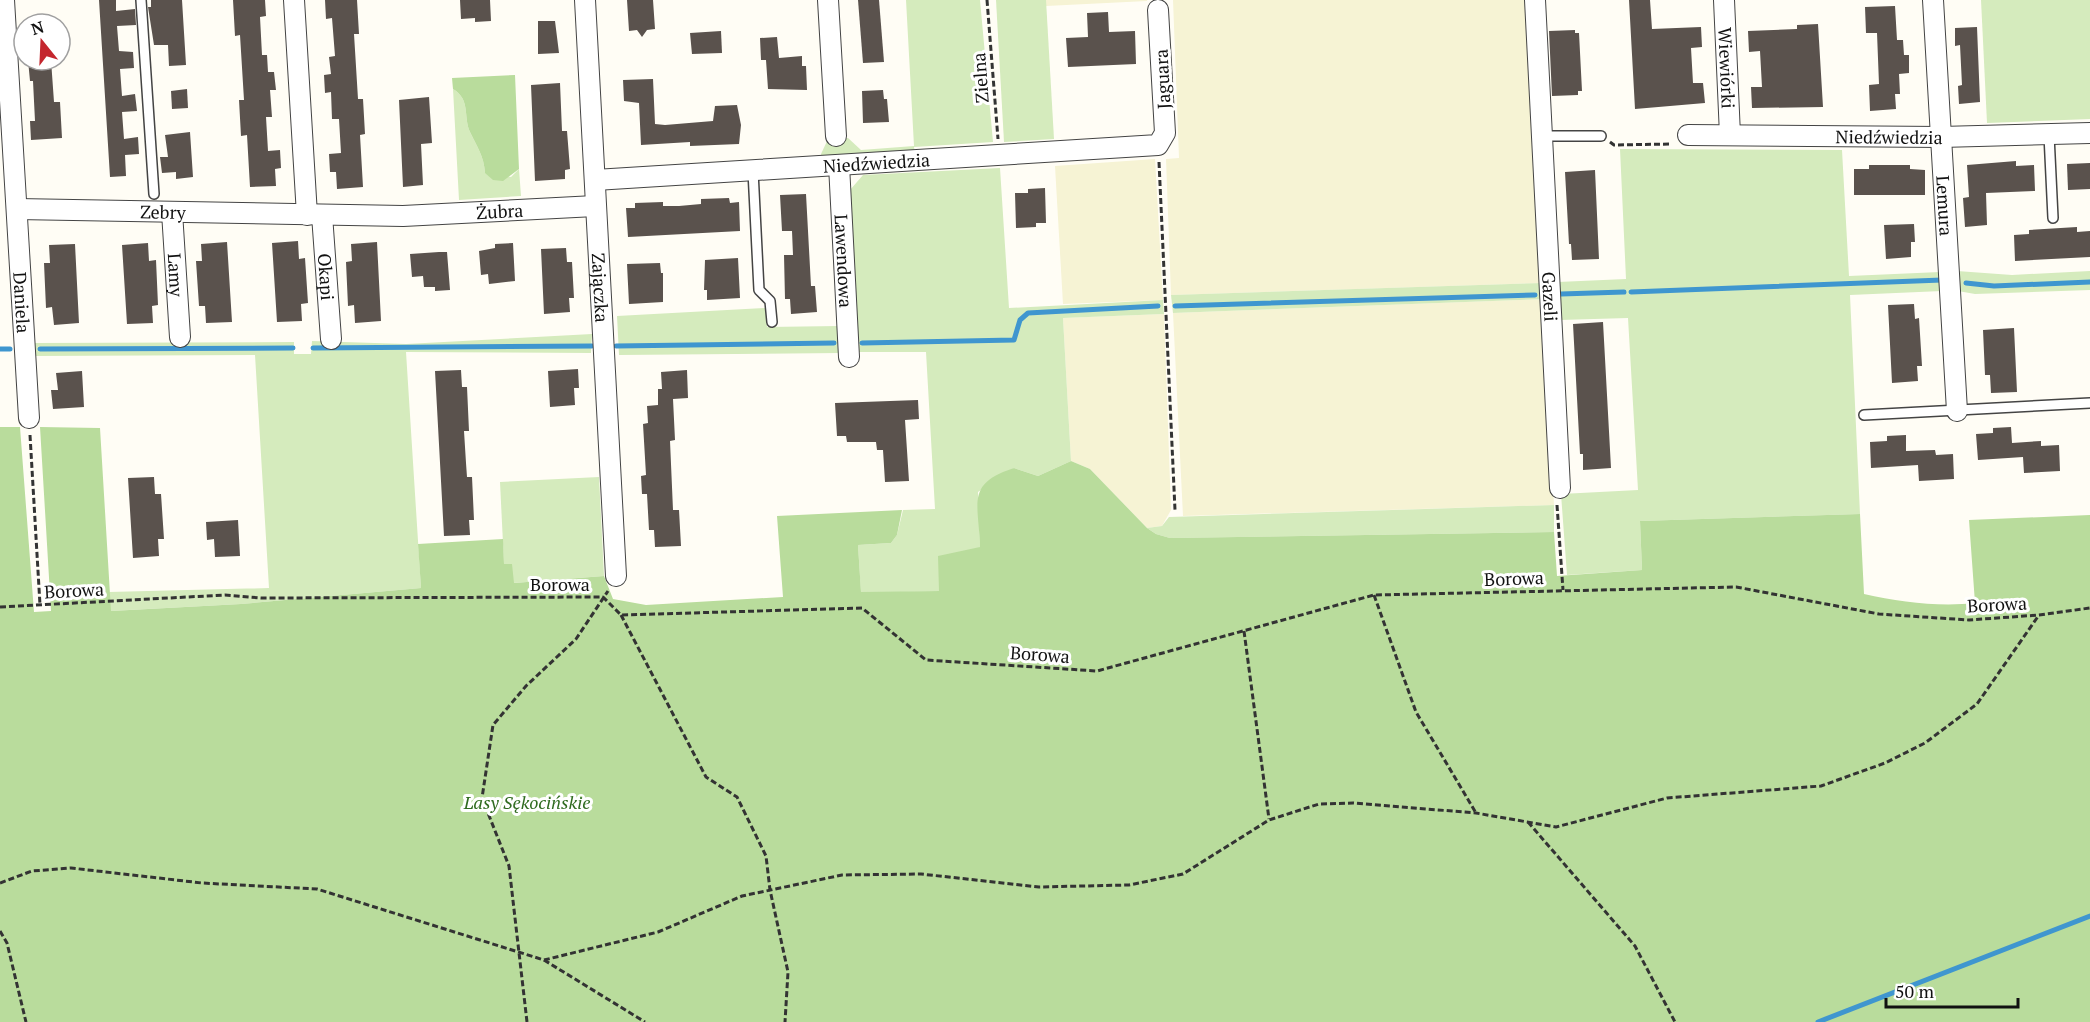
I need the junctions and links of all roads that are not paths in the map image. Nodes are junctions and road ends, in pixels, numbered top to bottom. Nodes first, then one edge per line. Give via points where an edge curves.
1 (4, 0) edge
2 (141, 0) edge
3 (294, 0) edge
4 (585, 0) edge
5 (828, 0) edge
6 (1535, 0) edge
7 (1724, 0) edge
8 (1933, 0) edge
9 (1158, 10) dead end
10 (2090, 133) edge
11 (1688, 135) road end
12 (1730, 135) junction
13 (2049, 135) junction
14 (836, 136) dead end
15 (1542, 136) junction
16 (1601, 136) road end
17 (1941, 137) junction
18 (1158, 145) joint
19 (839, 165) junction
20 (753, 171) junction
21 (595, 180) junction
22 (154, 194) dead end
23 (595, 206) junction
24 (16, 208) junction
25 (172, 212) junction
26 (315, 215) junction
27 (403, 216) joint
28 (2053, 218) dead end
29 (772, 322) dead end
30 (180, 337) dead end
31 (331, 339) dead end
32 (849, 357) dead end
33 (2090, 403) edge
34 (1957, 411) junction
35 (1864, 416) dead end
36 (28, 418) road end
37 (1560, 488) road end
38 (616, 576) road end

1 - 24 street, Daniela
2 - 22 lane
3 - 26 street
4 - 21 street, Zajączka
5 - 14 street
6 - 15 street, Gazeli
7 - 12 street, Wiewiórki
8 - 17 street, Lemura
9 - 18 street, Jaguara via 1165,133
10 - 13 street, Niedźwiedzia
11 - 12 street, Niedźwiedzia
12 - 17 street, Niedźwiedzia
13 - 17 street, Niedźwiedzia
13 - 28 lane
15 - 16 lane
15 - 37 street, Gazeli
17 - 34 street, Lemura
18 - 19 street, Niedźwiedzia
19 - 20 street, Niedźwiedzia
19 - 32 street, Lawendowa
20 - 21 street, Niedźwiedzia
20 - 29 lane via 759,290 770,301
21 - 23 street, Zajączka
23 - 27 street, Żubra
23 - 38 street, Zajączka
24 - 25 street, Zebry
24 - 36 street, Daniela
25 - 26 street, Zebry
25 - 30 street, Lamy
26 - 27 street, Zebry
26 - 31 street, Okapi
33 - 34 lane
34 - 35 lane

